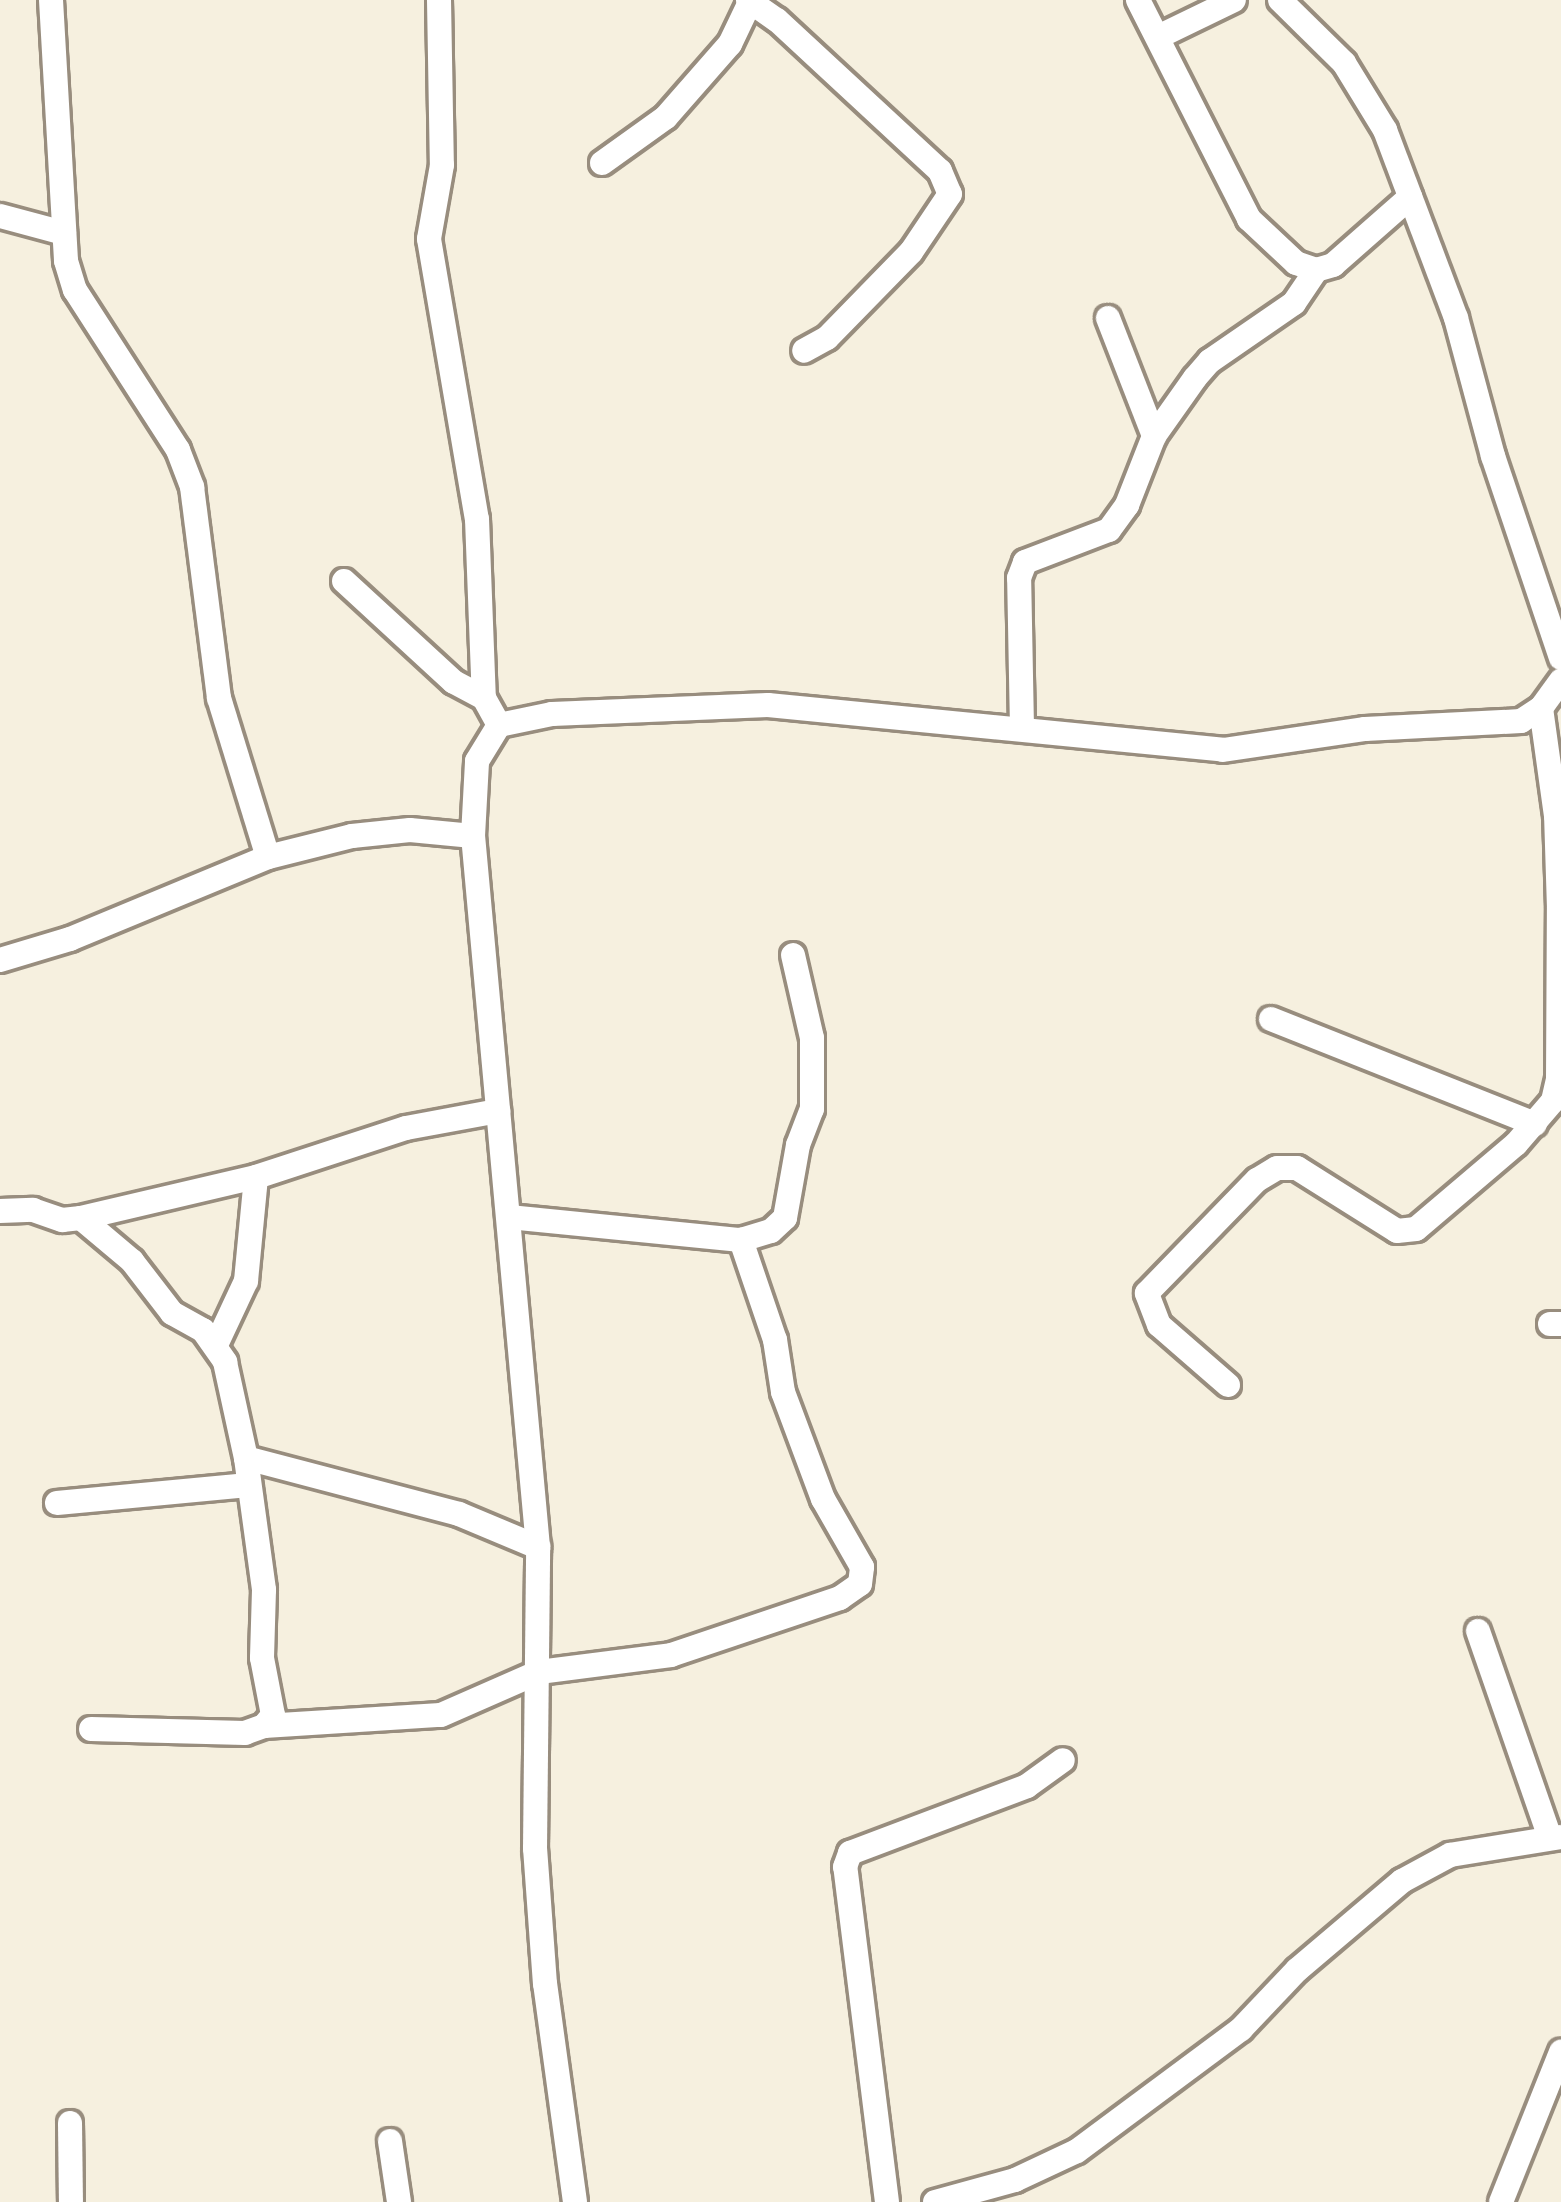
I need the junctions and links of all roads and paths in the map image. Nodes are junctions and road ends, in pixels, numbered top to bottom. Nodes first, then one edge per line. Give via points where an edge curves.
1 (51, 0) edge
2 (440, 0) edge
3 (1138, 0) edge
4 (1234, 0) edge
5 (1280, 0) edge
6 (749, 1) edge
7 (1160, 36) junction
8 (602, 163) dead end
9 (1410, 196) junction
10 (0, 216) edge
11 (64, 233) junction
12 (1316, 270) junction
13 (1108, 318) dead end
14 (803, 351) dead end
15 (1154, 436) junction
16 (344, 580) dead end
17 (1561, 658) edge
18 (1561, 680) edge
19 (484, 698) junction
20 (1541, 708) junction
21 (499, 725) junction
22 (1022, 728) junction
23 (473, 836) junction
24 (268, 857) junction
25 (793, 955) dead end
26 (0, 960) edge
27 (1271, 1019) dead end
28 (498, 1111) junction
29 (1535, 1124) junction
30 (256, 1177) junction
31 (0, 1211) edge
32 (509, 1217) junction
33 (81, 1218) junction
34 (741, 1240) junction
35 (216, 1345) junction
36 (1228, 1385) dead end
37 (246, 1458) junction
38 (248, 1485) junction
39 (57, 1503) dead end
40 (538, 1547) junction
41 (1478, 1631) dead end
42 (539, 1672) junction
43 (264, 1726) junction
44 (91, 1729) dead end
45 (1063, 1760) dead end
46 (1555, 1838) edge
47 (1561, 2052) edge
48 (70, 2122) dead end
49 (390, 2141) dead end
50 (71, 2202) edge
51 (399, 2202) edge
52 (575, 2202) edge
53 (887, 2202) edge
54 (935, 2202) edge
55 (1502, 2202) edge

1 - 11 street
2 - 19 street via 443,145 429,239 477,519
3 - 7 street
4 - 7 street
5 - 9 street via 1344,63 1384,130
6 - 8 street via 730,44 666,117
6 - 14 street via 940,170 950,194 911,252 827,338
7 - 12 street via 1249,219 1296,263
9 - 12 street via 1358,246
9 - 17 street via 1456,317 1492,456
10 - 11 street
11 - 24 street via 74,290 178,449 192,487 219,698
12 - 15 street via 1294,303 1210,361
13 - 15 street
15 - 22 street via 1109,530 1025,562
16 - 19 street via 454,682
18 - 20 street
19 - 21 street
20 - 22 street via 1521,721 1365,729 1223,750
20 - 29 street via 1556,816 1558,1080
21 - 22 street via 552,714 768,705
21 - 23 street via 477,761
23 - 24 street via 410,830
23 - 28 street
24 - 26 street
25 - 34 street via 812,1038 812,1109 785,1217
27 - 29 street
28 - 30 street via 406,1128
28 - 32 street
29 - 36 street via 1416,1229 1397,1231 1297,1168 1257,1180 1148,1293 1159,1325
30 - 33 street
30 - 35 street via 246,1281
31 - 33 street
32 - 34 street
32 - 40 street
33 - 35 street via 132,1261 172,1313
34 - 42 street via 775,1340 783,1392 823,1499 862,1567 860,1584 840,1598 670,1655
35 - 37 street
37 - 38 street
37 - 40 street via 459,1514
38 - 39 street
38 - 43 street via 273,1715
40 - 42 street
41 - 46 street
42 - 43 street via 441,1715
42 - 52 street via 537,1872
43 - 44 street via 245,1733
45 - 53 street via 1027,1786 850,1853 845,1867
46 - 54 street via 1450,1855 1402,1881 1331,1938 1241,2029 1077,2151 1015,2180
47 - 55 street
48 - 50 street
49 - 51 street

